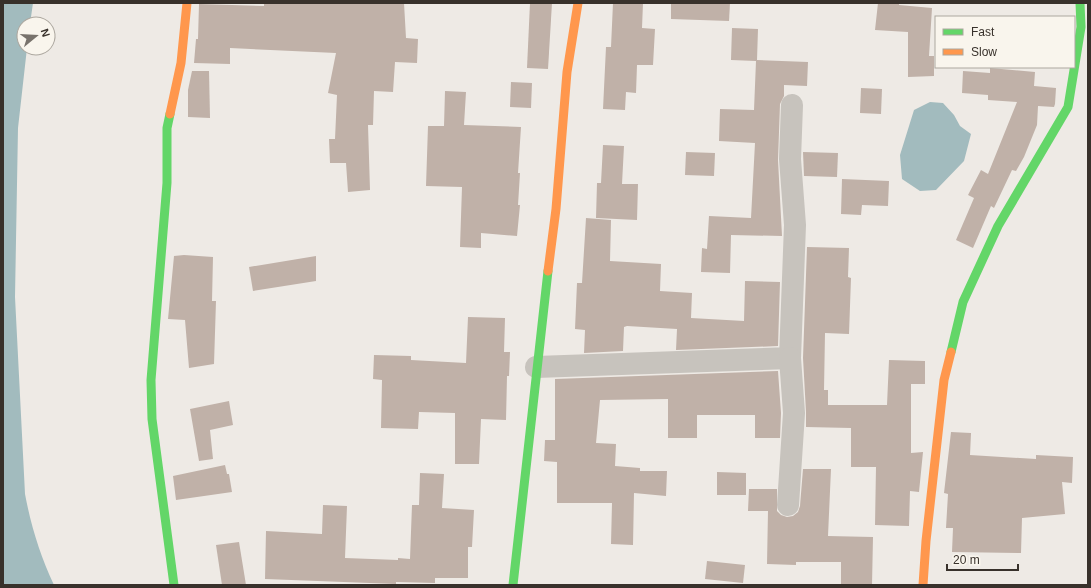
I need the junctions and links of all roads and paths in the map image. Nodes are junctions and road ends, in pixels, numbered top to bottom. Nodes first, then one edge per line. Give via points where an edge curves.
1 (187, 3) edge
2 (578, 3) edge
3 (1080, 3) edge
4 (1075, 64) edge
5 (1074, 68) edge
6 (792, 105) dead end
7 (790, 358) junction
8 (536, 367) junction
9 (788, 505) dead end
10 (174, 585) edge
11 (513, 585) edge
12 (923, 585) edge

1 - 10 street via 181,63 168,128 167,183 151,380 152,420
2 - 8 street via 567,72 556,209
3 - 4 street via 1081,27
5 - 12 street via 1068,107 998,226 963,302 944,380
6 - 7 street via 790,159 795,225
7 - 8 street
7 - 9 street via 794,413
8 - 11 street

